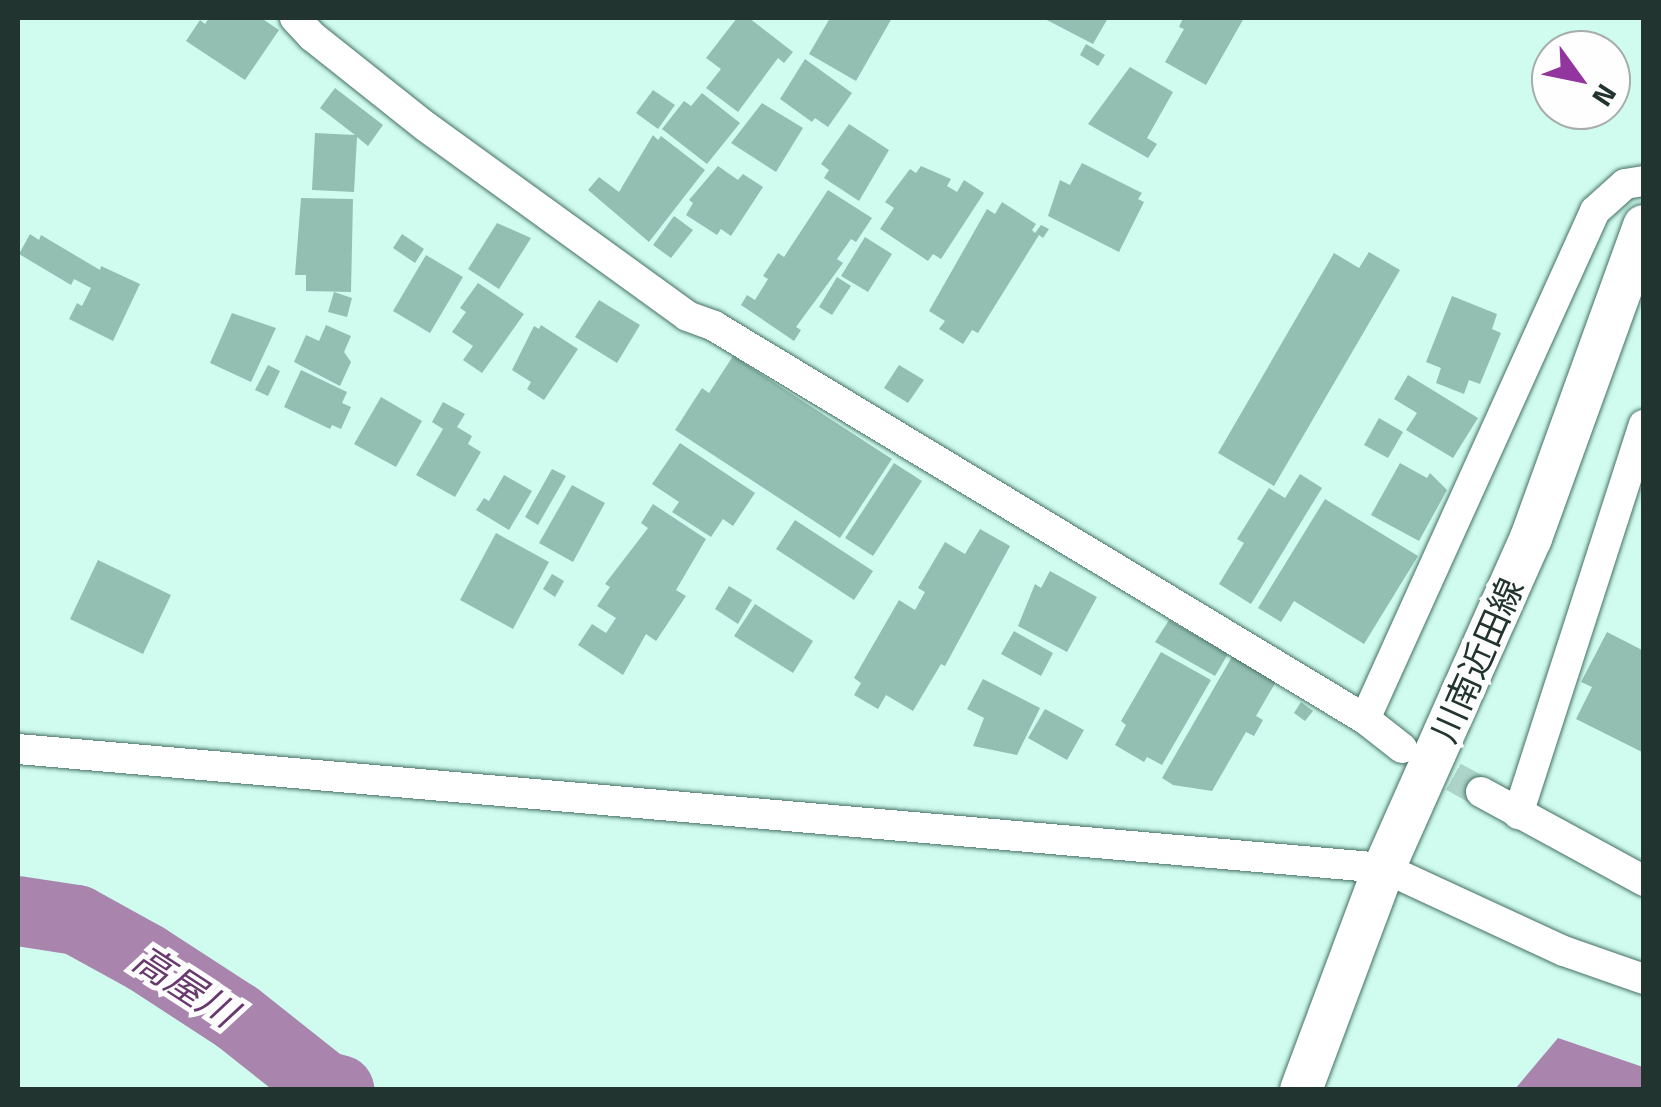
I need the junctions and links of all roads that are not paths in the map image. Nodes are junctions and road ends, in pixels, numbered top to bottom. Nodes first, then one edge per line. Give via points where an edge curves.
1 (295, 18) edge
2 (1644, 180) edge
3 (1644, 226) edge
4 (1644, 426) edge
5 (1365, 718) junction
6 (1402, 748) tunnel mouth
7 (18, 749) edge
8 (1481, 792) tunnel mouth
9 (1518, 814) junction
10 (1384, 868) junction
11 (1641, 872) edge
12 (1644, 979) edge
13 (1301, 1090) edge

1 - 5 street via 425,126 687,316 714,326
2 - 5 street via 1625,184 1595,211
3 - 10 main road, 川南近田線 via 1531,538
4 - 9 street
5 - 6 street
7 - 10 street
8 - 9 street
9 - 11 street
10 - 12 street via 1564,951
10 - 13 main road, 川南近田線

